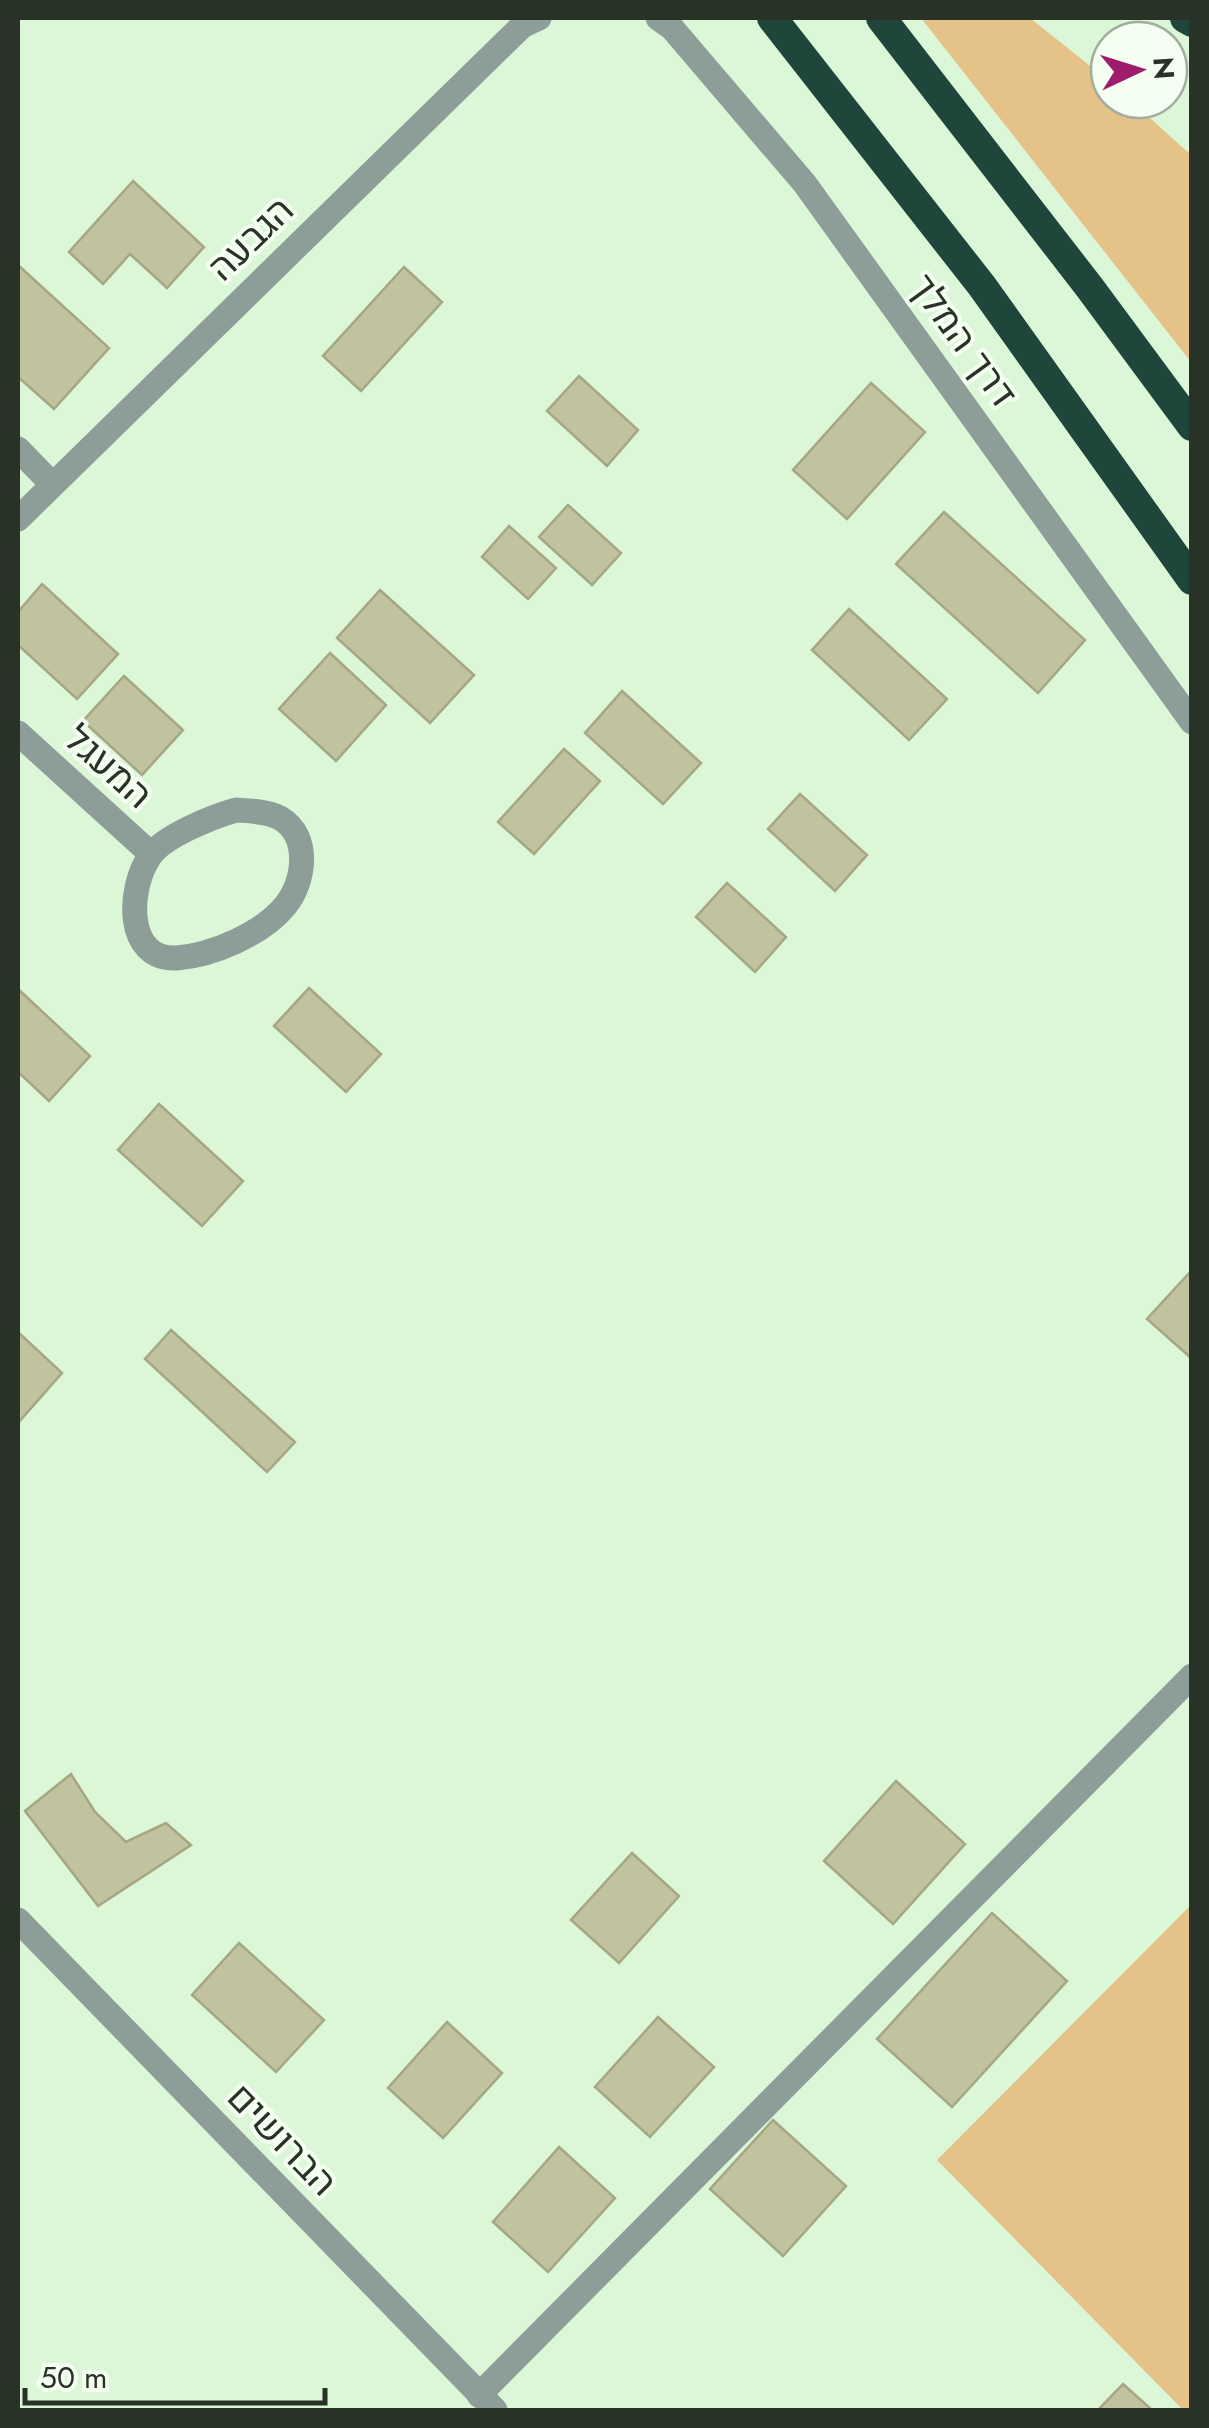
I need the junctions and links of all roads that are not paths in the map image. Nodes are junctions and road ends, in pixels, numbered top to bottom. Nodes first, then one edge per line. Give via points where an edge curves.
1 (540, 18) edge
2 (658, 18) edge
3 (772, 18) edge
4 (881, 18) edge
5 (1185, 18) edge
6 (1192, 22) edge
7 (1192, 426) edge
8 (18, 449) edge
9 (51, 483) junction
10 (18, 519) edge
11 (1192, 580) edge
12 (1192, 722) edge
13 (18, 733) edge
14 (151, 854) junction
15 (1192, 1676) edge
16 (18, 1920) edge
17 (487, 2402) edge

1 - 9 street, הגבעה via 522,26
2 - 12 street, דרך המלך via 805,184
3 - 11 highway via 982,286
4 - 7 highway
5 - 6 highway
8 - 9 street
9 - 10 street, הגבעה
13 - 14 street, המעגל
14 - 14 street, המעגל via 135,888 133,921 146,945 168,958 194,956 259,928 285,906 303,860 296,834 282,819 236,810 204,819
15 - 17 street
16 - 17 street, הברושים

